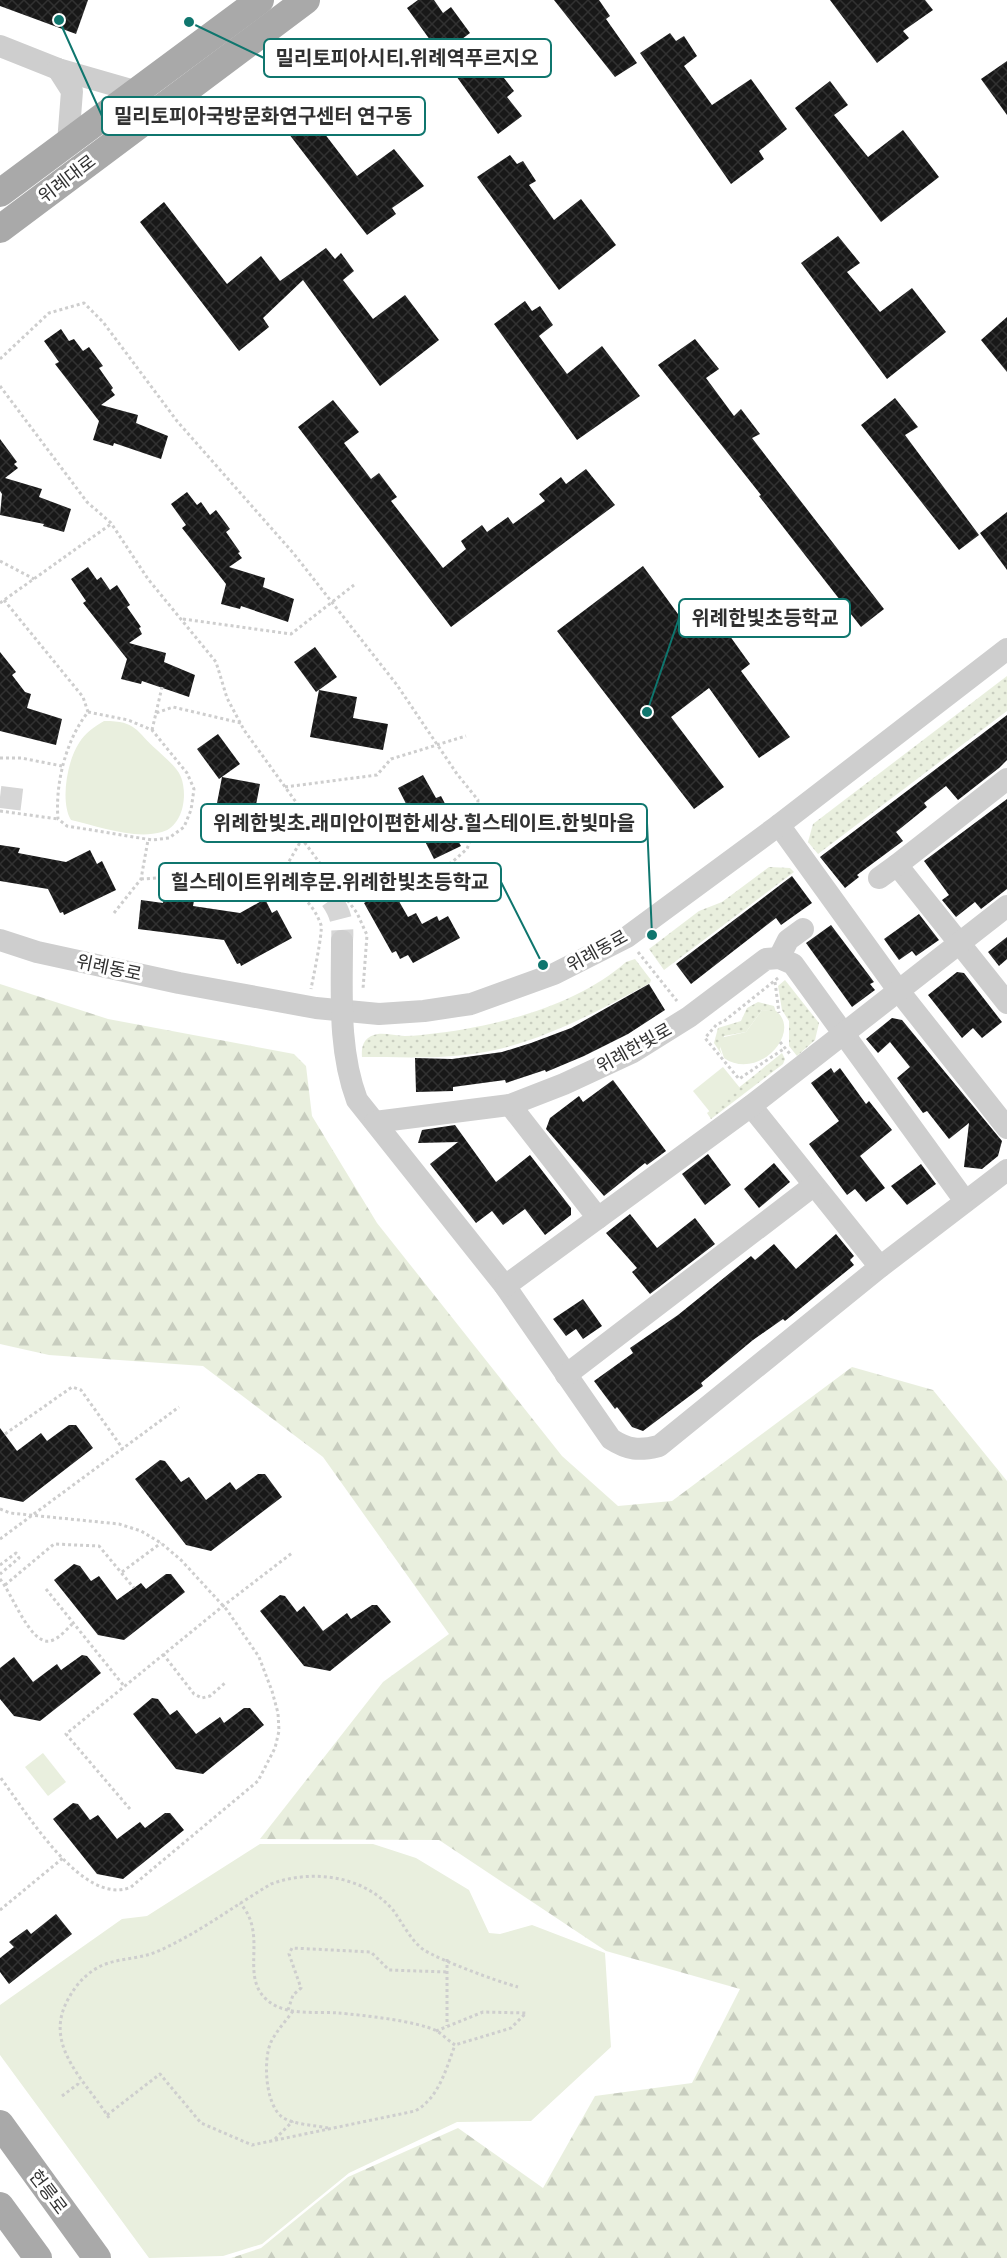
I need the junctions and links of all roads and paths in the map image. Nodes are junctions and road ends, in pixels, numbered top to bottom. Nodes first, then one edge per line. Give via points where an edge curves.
1 (260, 0) edge
2 (306, 0) edge
3 (0, 46) edge
4 (57, 69) junction
5 (138, 92) junction
6 (68, 143) junction
7 (0, 193) edge
8 (0, 229) edge
9 (0, 358) edge
10 (0, 386) edge
11 (111, 523) junction
12 (0, 561) edge
13 (34, 579) junction
14 (354, 585) dead end
15 (2, 602) edge
16 (333, 603) junction
17 (181, 619) junction
18 (1007, 650) edge
19 (162, 687) dead end
20 (88, 712) junction
21 (156, 713) junction
22 (241, 723) junction
23 (152, 730) junction
24 (466, 736) dead end
25 (437, 744) junction
26 (0, 758) edge
27 (63, 766) junction
28 (1007, 779) edge
29 (285, 787) junction
30 (0, 811) edge
31 (58, 819) junction
32 (779, 825) junction
33 (302, 839) junction
34 (148, 840) junction
35 (141, 879) junction
36 (277, 882) junction
37 (341, 891) junction
38 (1007, 906) edge
39 (114, 914) dead end
40 (803, 929) dead end
41 (627, 937) junction
42 (0, 940) edge
43 (342, 941) tunnel mouth
44 (957, 944) junction
45 (779, 958) junction
46 (898, 990) junction
47 (1007, 1003) edge
48 (308, 1006) junction
49 (351, 1011) junction
50 (779, 1013) dead end
51 (689, 1017) junction
52 (842, 1034) junction
53 (780, 1042) dead end
54 (510, 1105) junction
55 (751, 1106) junction
56 (375, 1122) junction
57 (1007, 1128) edge
58 (1007, 1170) edge
59 (813, 1186) junction
60 (966, 1201) junction
61 (598, 1218) junction
62 (880, 1267) junction
63 (505, 1286) junction
64 (566, 1375) junction
65 (179, 1407) dead end
66 (4, 1434) dead end
67 (123, 1449) junction
68 (0, 1509) edge
69 (34, 1516) junction
70 (0, 1539) edge
71 (161, 1543) junction
72 (292, 1553) dead end
73 (0, 1565) edge
74 (121, 1572) junction
75 (0, 1574) edge
76 (0, 1580) edge
77 (5, 1585) junction
78 (134, 1588) dead end
79 (46, 1589) dead end
80 (223, 1606) junction
81 (73, 1623) junction
82 (163, 1654) junction
83 (225, 1683) dead end
84 (124, 1686) junction
85 (0, 1777) edge
86 (130, 1809) dead end
87 (63, 1858) junction
88 (240, 1903) junction
89 (0, 1910) edge
90 (447, 1959) junction
91 (447, 1972) junction
92 (518, 1987) dead end
93 (288, 2010) junction
94 (293, 2011) junction
95 (447, 2026) junction
96 (436, 2031) junction
97 (455, 2045) junction
98 (79, 2080) junction
99 (62, 2096) dead end
100 (292, 2121) junction
101 (0, 2124) edge
102 (331, 2128) junction
103 (273, 2141) junction
104 (0, 2206) edge
105 (39, 2258) edge
106 (97, 2258) edge

1 - 5 main road, 위례대로
2 - 8 main road, 위례대로
3 - 4 street
4 - 5 street
4 - 6 street via 72,91
5 - 6 main road, 위례대로
6 - 7 main road, 위례대로
9 - 16 path via 49,313 84,303 103,322 177,421
10 - 11 path via 87,502
11 - 13 path
11 - 17 path via 148,579
12 - 13 path
13 - 15 path
14 - 16 path
15 - 20 path via 83,697
16 - 17 path via 284,635
16 - 25 path
17 - 22 path via 216,662 226,698
18 - 32 street, 위례동로
19 - 21 path
20 - 23 path via 128,720
20 - 27 path via 78,725
21 - 22 path via 172,707
21 - 23 path
22 - 29 path
23 - 34 path via 187,773 194,789 184,827 169,838
24 - 25 path
25 - 29 path via 391,759 377,775
25 - 37 path via 478,800 476,826 467,849 451,863 371,876
26 - 27 path
27 - 31 path
28 - 44 street via 888,871
29 - 33 path via 306,816
30 - 31 path
31 - 34 path via 67,826
32 - 41 street, 위례동로
32 - 46 street
33 - 36 path
33 - 37 path
34 - 35 path
35 - 36 path via 201,876 268,878
35 - 39 path
36 - 48 path via 293,889 313,910 322,927
37 - 49 path via 367,934
38 - 44 street
40 - 45 street via 788,940
41 - 49 street, 위례동로 via 554,974 471,1004 424,1011
41 - 51 path
42 - 48 street, 위례동로 via 48,955
43 - 49 street
44 - 46 street
44 - 47 street
45 - 51 street, 위례한빛로 via 766,959
45 - 52 street via 793,964
46 - 52 street
46 - 57 street
48 - 49 street, 위례동로
49 - 56 street via 348,1075 357,1100
50 - 53 path via 775,982 717,1024 705,1038 739,1079 785,1048
51 - 54 street, 위례한빛로 via 633,1052
52 - 55 street
52 - 60 street
54 - 56 street, 위례한빛로
54 - 61 street
55 - 59 street
55 - 61 street
56 - 63 street
58 - 60 street
59 - 62 street
59 - 64 street
60 - 62 street
61 - 63 street
62 - 64 street via 659,1446 625,1448 611,1439
63 - 64 street
65 - 67 path
66 - 67 path via 72,1387 81,1390
67 - 69 path
68 - 69 path
69 - 70 path
69 - 71 path via 119,1524
71 - 74 path
71 - 80 path
72 - 80 path
73 - 75 path via 16,1553 19,1558
74 - 77 path via 99,1546 54,1544
74 - 78 path
76 - 77 path
77 - 81 path via 26,1624 40,1639 57,1638
79 - 81 path
80 - 82 path
80 - 87 path via 259,1658 278,1713 275,1748 258,1781 131,1887 121,1891 92,1883
81 - 84 path
82 - 83 path via 194,1694 202,1698
82 - 84 path
84 - 86 path via 66,1734
85 - 87 path
87 - 89 path
88 - 90 path via 285,1879 341,1879 380,1898 420,1946
88 - 93 path via 253,1922 254,1978 258,1988 265,1998
88 - 98 path via 156,1952 101,1966 82,1979 65,2003 62,2028 66,2055
90 - 91 path
90 - 92 path
91 - 93 path via 389,1970 371,1952 292,1948 289,1954 301,1988 293,1995
91 - 95 path
93 - 94 path
94 - 96 path via 342,2013
94 - 100 path via 270,2043 268,2080 273,2105
95 - 96 path
95 - 97 path via 483,2012 526,2013 511,2028
96 - 97 path
97 - 102 path via 440,2083 426,2105 415,2111
98 - 99 path
98 - 103 path via 108,2116 160,2073 201,2123 252,2145
100 - 102 path
100 - 103 path
101 - 106 main road, 헌릉로
102 - 103 path
104 - 105 main road

